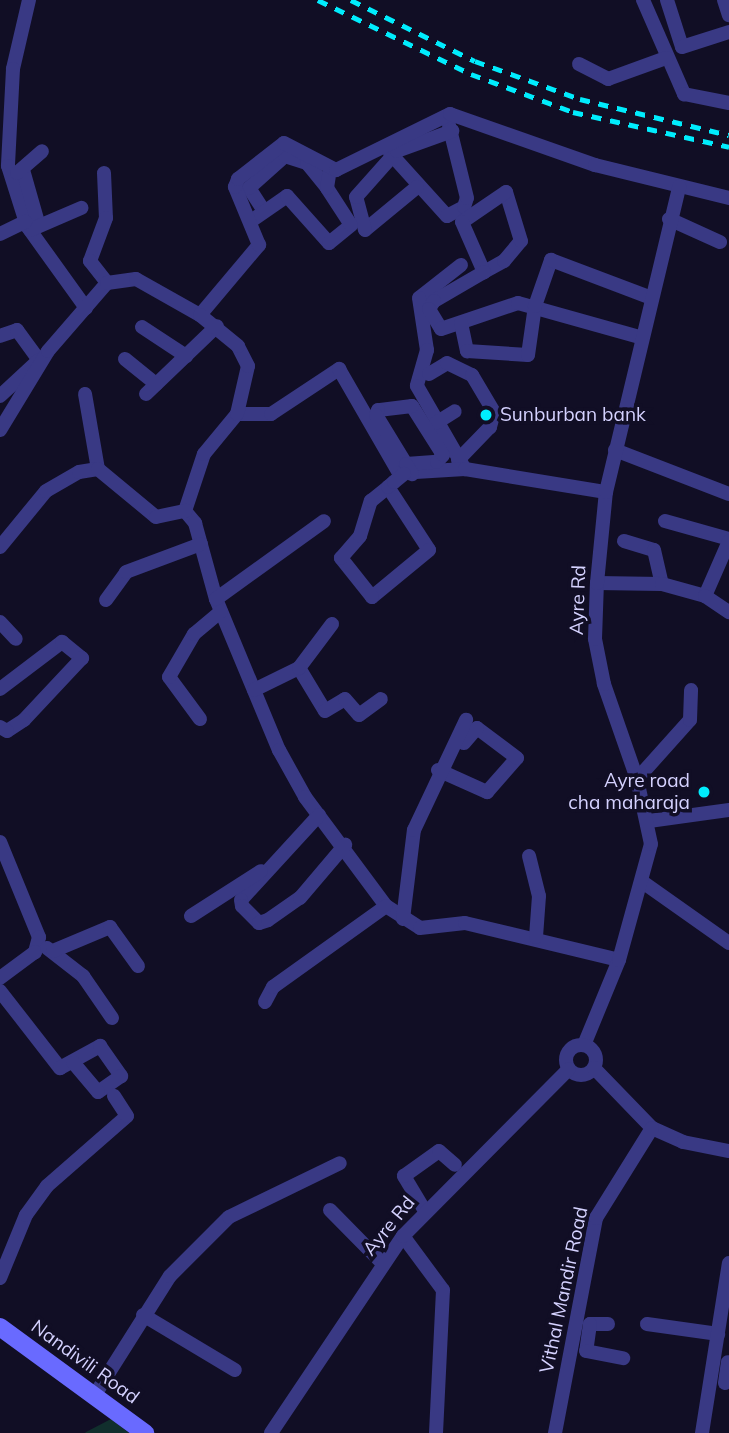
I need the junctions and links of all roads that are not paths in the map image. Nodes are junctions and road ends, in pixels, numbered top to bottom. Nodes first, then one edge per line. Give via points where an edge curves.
1 (29, 0) edge
2 (643, 0) edge
3 (667, 0) edge
4 (724, 0) edge
5 (729, 15) edge
6 (729, 32) edge
7 (666, 58) junction
8 (579, 64) dead end
9 (729, 103) edge
10 (442, 114) junction
11 (452, 131) junction
12 (384, 143) junction
13 (42, 151) dead end
14 (394, 161) junction
15 (10, 169) edge
16 (330, 170) junction
17 (104, 173) dead end
18 (417, 187) junction
19 (678, 187) junction
20 (327, 188) junction
21 (729, 198) edge
22 (80, 208) dead end
23 (264, 211) junction
24 (669, 219) junction
25 (251, 221) junction
26 (31, 226) junction
27 (0, 234) edge
28 (720, 242) dead end
29 (461, 265) dead end
30 (484, 272) junction
31 (107, 283) junction
32 (649, 297) junction
33 (535, 306) junction
34 (86, 308) junction
35 (200, 315) junction
36 (461, 323) junction
37 (147, 326) dead end
38 (217, 326) junction
39 (0, 336) edge
40 (640, 337) junction
41 (189, 353) junction
42 (125, 359) dead end
43 (429, 374) dead end
44 (85, 394) dead end
45 (0, 396) edge
46 (455, 411) dead end
47 (237, 414) junction
48 (2, 419) edge
49 (436, 423) junction
50 (615, 450) junction
51 (461, 464) junction
52 (98, 469) junction
53 (407, 471) junction
54 (388, 487) junction
55 (606, 492) junction
56 (729, 494) edge
57 (185, 511) junction
58 (324, 521) dead end
59 (665, 521) dead end
60 (729, 540) edge
61 (624, 541) dead end
62 (201, 544) junction
63 (0, 547) edge
64 (723, 570) edge
65 (597, 583) junction
66 (662, 584) junction
67 (705, 596) junction
68 (106, 600) dead end
69 (219, 605) junction
70 (729, 612) edge
71 (0, 622) edge
72 (332, 624) dead end
73 (16, 639) dead end
74 (299, 668) junction
75 (0, 689) edge
76 (254, 690) junction
77 (691, 690) dead end
78 (381, 699) dead end
79 (200, 719) dead end
80 (467, 720) dead end
81 (0, 727) edge
82 (442, 772) junction
83 (637, 779) junction
84 (729, 810) edge
85 (316, 811) junction
86 (649, 821) junction
87 (0, 842) edge
88 (345, 845) junction
89 (528, 856) dead end
90 (644, 883) junction
91 (386, 906) junction
92 (191, 916) dead end
93 (403, 919) junction
94 (536, 937) junction
95 (729, 943) edge
96 (39, 945) junction
97 (53, 951) junction
98 (619, 960) junction
99 (138, 966) dead end
100 (0, 978) edge
101 (0, 991) edge
102 (265, 1002) dead end
103 (112, 1018) dead end
104 (584, 1045) junction
105 (74, 1063) dead end
106 (594, 1068) junction
107 (569, 1069) junction
108 (114, 1096) dead end
109 (652, 1128) junction
110 (729, 1151) edge
111 (340, 1163) dead end
112 (455, 1165) dead end
113 (330, 1210) dead end
114 (425, 1210) junction
115 (403, 1236) junction
116 (729, 1263) edge
117 (383, 1264) junction
118 (0, 1278) edge
119 (727, 1296) edge
120 (143, 1315) junction
121 (608, 1324) dead end
122 (647, 1324) dead end
123 (0, 1327) edge
124 (571, 1337) junction
125 (722, 1337) edge
126 (588, 1339) junction
127 (623, 1358) dead end
128 (729, 1362) edge
129 (235, 1370) dead end
130 (721, 1383) edge
131 (96, 1393) junction
132 (145, 1433) edge
133 (271, 1433) edge
134 (436, 1433) edge
135 (555, 1433) edge
136 (702, 1433) edge

1 - 15 street via 13,69
2 - 7 street
3 - 6 street via 682,47
4 - 5 street
7 - 8 street via 608,79
7 - 9 street via 684,94
10 - 11 street
10 - 12 street
10 - 19 street
11 - 14 street via 397,151
11 - 18 street via 464,207 444,215
12 - 14 street
12 - 16 street
13 - 15 street
14 - 18 street
14 - 18 street via 355,199 365,230
15 - 26 street
16 - 20 street
16 - 25 street via 297,145 278,146 235,187
17 - 31 street via 106,218 90,261
19 - 21 street
19 - 24 street, Ayre Rd
20 - 23 street via 307,163 285,156 249,188
20 - 23 street via 351,225 329,243 287,196
22 - 26 street
23 - 25 street
24 - 28 street
24 - 32 street, Ayre Rd
25 - 35 street via 259,245
26 - 27 street
26 - 34 street
29 - 49 street via 419,298 427,350 417,386
30 - 30 street via 462,222 506,192 521,241 504,261
30 - 36 street via 430,306 441,329
31 - 34 street
31 - 35 street via 136,279
32 - 33 street via 551,260
32 - 40 street, Ayre Rd
33 - 36 street via 496,308
33 - 36 street via 528,355 467,351
33 - 40 street
34 - 48 street via 48,351
35 - 38 street
37 - 41 street
38 - 41 street
38 - 47 street via 248,366
39 - 45 street via 16,330 39,360
40 - 50 street, Ayre Rd
41 - 42 street via 151,389
43 - 51 street via 447,363 472,375 494,411 490,427
44 - 52 street
46 - 49 street
47 - 53 street via 271,414 339,369 388,461
47 - 57 street via 204,454
49 - 51 street
50 - 55 street, Ayre Rd
50 - 56 street
51 - 53 street
51 - 55 street
52 - 57 street via 156,517
52 - 63 street via 46,491
53 - 53 street via 376,415 378,410 412,406 443,455 437,462
53 - 54 street
54 - 54 street via 370,501 360,536 341,558 372,597 429,550
55 - 65 street, Ayre Rd
57 - 62 street
58 - 69 street
59 - 60 street
60 - 64 street
61 - 66 street via 654,550
62 - 68 street via 126,572
62 - 69 street
64 - 67 street
65 - 66 street
65 - 83 street, Ayre Rd via 595,639 604,684
66 - 67 street
67 - 70 street
69 - 76 street
69 - 79 street via 194,634 169,677
71 - 73 street
72 - 74 street
74 - 76 street
74 - 78 street via 325,711 345,699 359,715
75 - 81 street via 62,642 82,658 24,720 7,731
76 - 85 street
77 - 83 street via 690,720
80 - 82 street
82 - 82 street via 487,792 517,754 475,728
82 - 93 street via 414,830
83 - 86 street, Ayre Rd
84 - 86 street
85 - 88 street
85 - 88 street via 241,900 242,906 259,923 268,920 300,898
85 - 92 street via 254,879 238,881
86 - 90 street, Ayre Rd
87 - 96 street
88 - 91 street
89 - 94 street via 539,896
90 - 95 street
90 - 98 street, Ayre Rd
91 - 93 street
91 - 102 street via 273,987
93 - 94 street via 419,928 465,923
94 - 98 street
96 - 97 street
96 - 100 street
97 - 99 street via 110,927
97 - 103 street via 83,976
98 - 104 street, Ayre Rd
101 - 105 street via 56,1065
104 - 106 street via 595,1054
104 - 107 street via 570,1050
106 - 107 street via 581,1075
106 - 109 street
107 - 114 street, Ayre Rd
108 - 118 street via 127,1116 47,1186 26,1215
109 - 110 street via 683,1142
109 - 124 street, Vithal Mandir Road via 596,1218
111 - 120 street via 229,1217 170,1276
112 - 114 street via 439,1151 404,1176
113 - 117 street
114 - 115 street, Ayre Rd
115 - 117 street, Ayre Rd
115 - 134 street via 443,1290
116 - 119 street
117 - 133 street, Ayre Rd
119 - 125 street
120 - 129 street
120 - 131 street
121 - 126 street via 591,1323
122 - 125 street
123 - 131 street, Nandivili Road
124 - 126 street
124 - 135 street, Vithal Mandir Road
125 - 130 street
126 - 127 street via 588,1353
128 - 130 street
130 - 136 street
131 - 132 street, Nandivili Road

